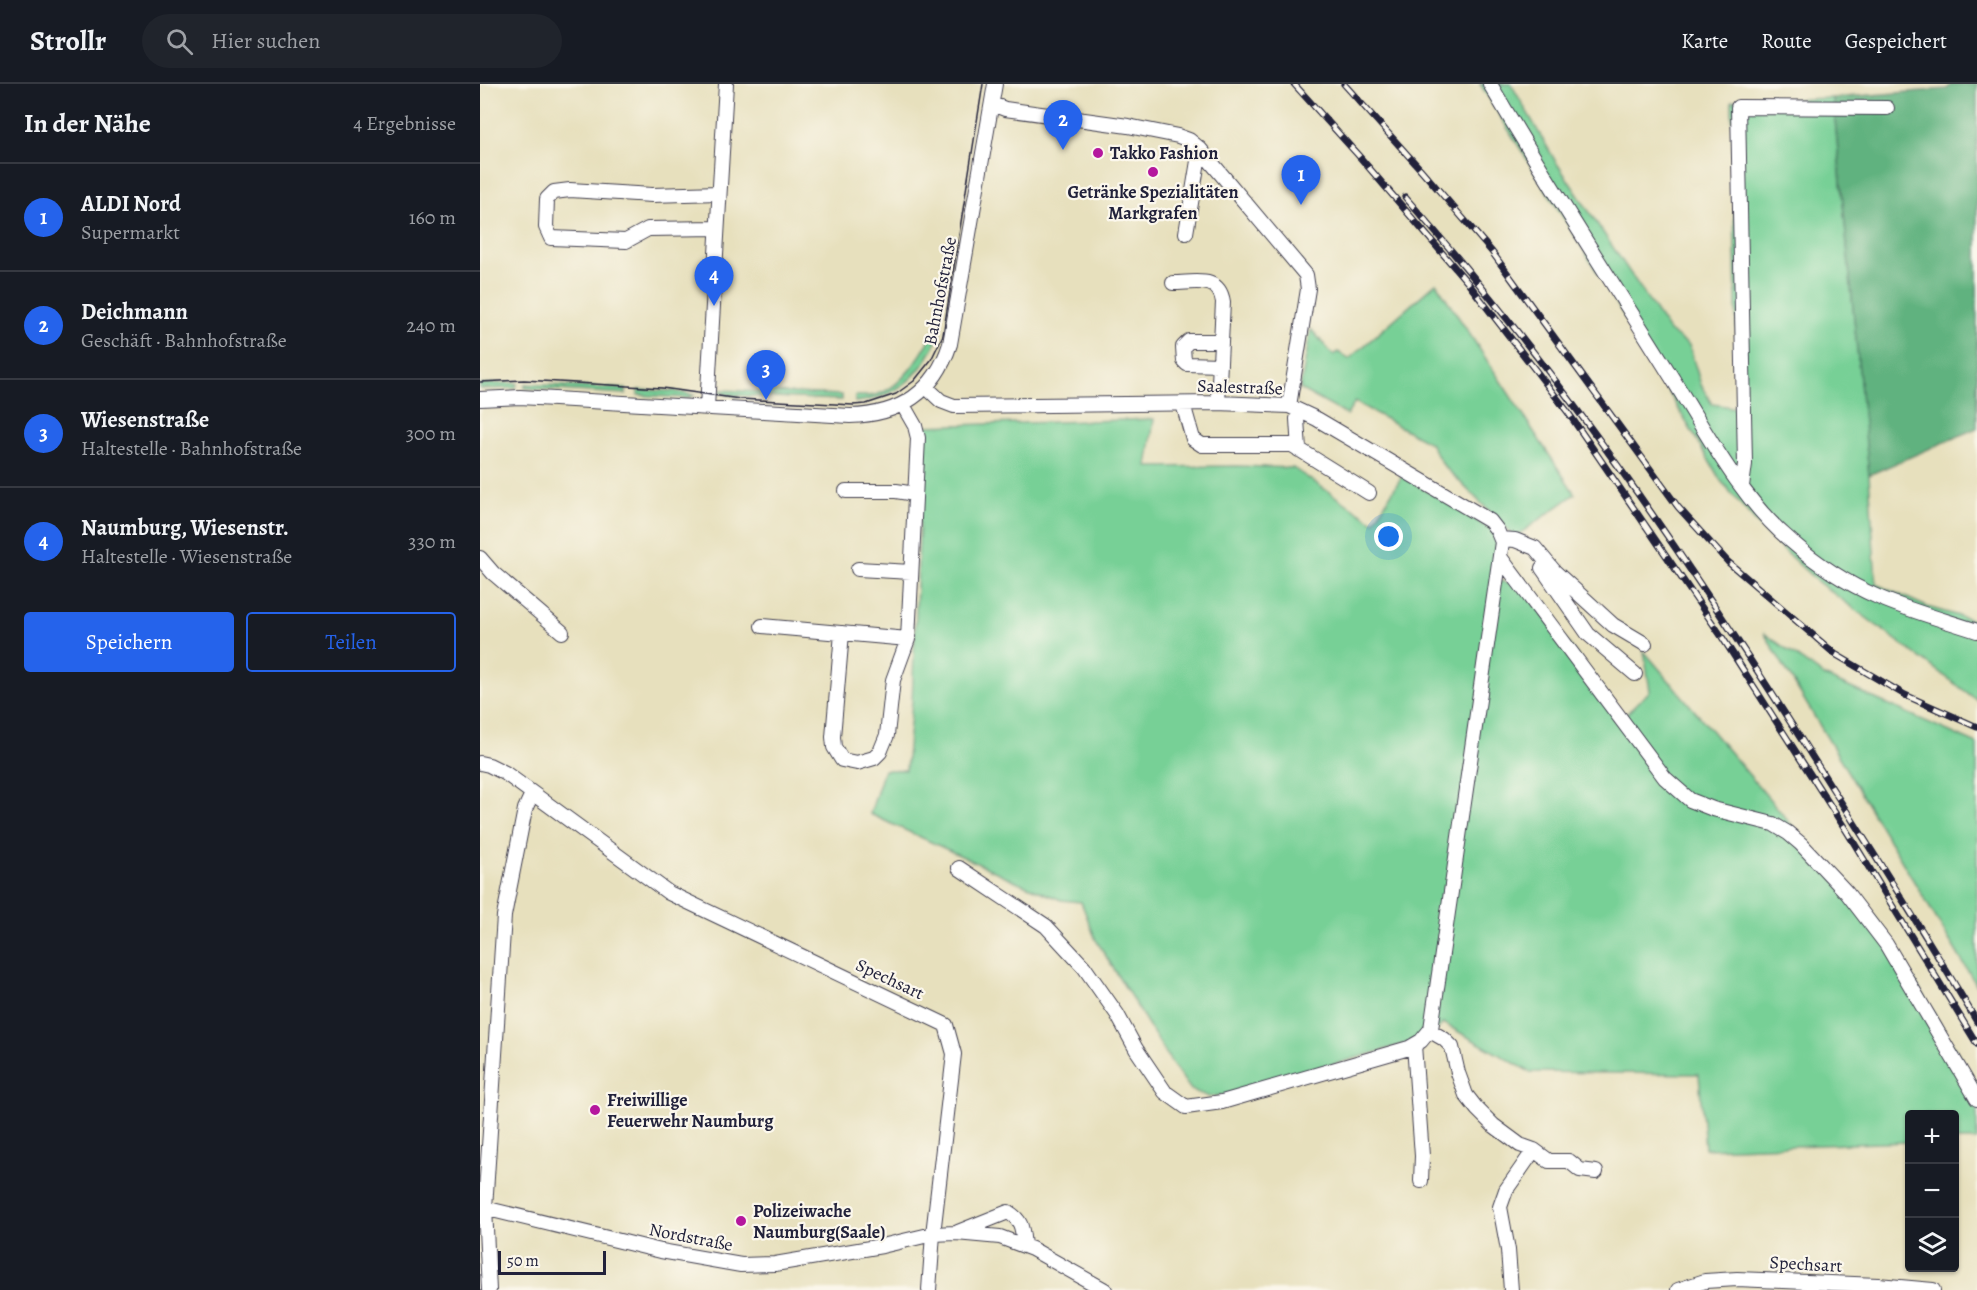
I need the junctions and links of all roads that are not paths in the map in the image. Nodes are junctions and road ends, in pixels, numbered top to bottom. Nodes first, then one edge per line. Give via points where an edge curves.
1 (726, 84) edge
2 (995, 84) edge
3 (1490, 84) edge
4 (992, 104) junction
5 (1887, 108) dead end
6 (1200, 149) junction
7 (719, 193) junction
8 (717, 228) junction
9 (1186, 233) dead end
10 (1173, 283) dead end
11 (1221, 341) junction
12 (1220, 365) junction
13 (926, 387) junction
14 (480, 399) edge
15 (1218, 402) junction
16 (1183, 404) junction
17 (903, 405) junction
18 (707, 407) junction
19 (1294, 408) junction
20 (1299, 450) junction
21 (1742, 486) junction
22 (846, 491) dead end
23 (915, 494) junction
24 (1370, 494) dead end
25 (1501, 540) junction
26 (1500, 557) junction
27 (480, 558) edge
28 (1545, 568) junction
29 (858, 569) dead end
30 (911, 572) junction
31 (762, 626) dead end
32 (1617, 628) junction
33 (1977, 631) edge
34 (562, 632) dead end
35 (842, 633) junction
36 (908, 639) junction
37 (1645, 644) dead end
38 (1605, 649) junction
39 (1635, 674) dead end
40 (480, 763) edge
41 (532, 794) junction
42 (959, 868) dead end
43 (1430, 1031) junction
44 (1414, 1045) junction
45 (1977, 1099) edge
46 (1534, 1149) junction
47 (1596, 1172) dead end
48 (1421, 1181) dead end
49 (482, 1207) edge
50 (956, 1233) junction
51 (933, 1234) junction
52 (1024, 1246) junction
53 (489, 1290) edge
54 (928, 1290) edge
55 (1105, 1290) edge
56 (1511, 1290) edge
57 (1678, 1290) edge
58 (1933, 1290) edge

1 - 7 street
2 - 4 street, Bahnhofstraße
3 - 21 street
4 - 6 street via 1178,136
4 - 13 street, Bahnhofstraße via 952,337 941,368
5 - 21 street via 1738,107 1745,464
6 - 9 street
6 - 19 street via 1306,275 1308,289
7 - 8 street
7 - 8 street via 652,195 570,190 554,192 547,199 546,227 550,238 626,241 648,229
8 - 18 street
10 - 11 street via 1210,283 1219,288 1223,302
11 - 12 street
11 - 12 street via 1188,341 1183,347 1187,364
12 - 15 street
13 - 16 street, Saalestraße via 941,401 954,406
13 - 17 street, Bahnhofstraße
14 - 18 street, Bahnhofstraße via 520,397
15 - 16 street, Saalestraße
15 - 19 street, Saalestraße
16 - 20 street via 1193,439 1202,445 1292,445
17 - 18 street, Bahnhofstraße via 879,414 850,416
17 - 23 street via 918,438
19 - 20 street
19 - 25 street, Saalestraße via 1490,521
20 - 24 street
21 - 33 street via 1790,541 1842,576 1877,597
22 - 23 street
23 - 30 street
25 - 26 street
25 - 28 street via 1525,542 1535,548
26 - 43 street
26 - 45 street via 1678,791 1701,805 1764,821 1788,833 1847,893 1886,944
27 - 34 street
28 - 32 street
28 - 38 street via 1588,634
29 - 30 street
30 - 36 street
31 - 35 street
32 - 37 street
32 - 38 street
35 - 36 street
35 - 36 street via 834,747 842,760 857,763 874,758 884,744 893,680
38 - 39 street
40 - 41 street, Spechsart via 505,773
41 - 49 street via 525,809 504,916
41 - 51 street, Spechsart via 669,893 946,1025 954,1054
42 - 44 street via 1046,926 1084,967 1165,1092 1186,1107 1222,1102
43 - 44 street
43 - 46 street via 1452,1047 1466,1095 1478,1109 1520,1146
44 - 48 street
46 - 47 street via 1549,1161 1569,1161 1580,1170
46 - 56 street via 1506,1190 1500,1207
49 - 51 street, Nordstraße via 661,1251 741,1264 776,1264
49 - 53 street
50 - 51 street
50 - 52 street via 999,1237
50 - 52 street via 1008,1212 1021,1226
51 - 54 street, Spechsart
52 - 55 street
57 - 58 street, Spechsart via 1705,1281 1737,1279

